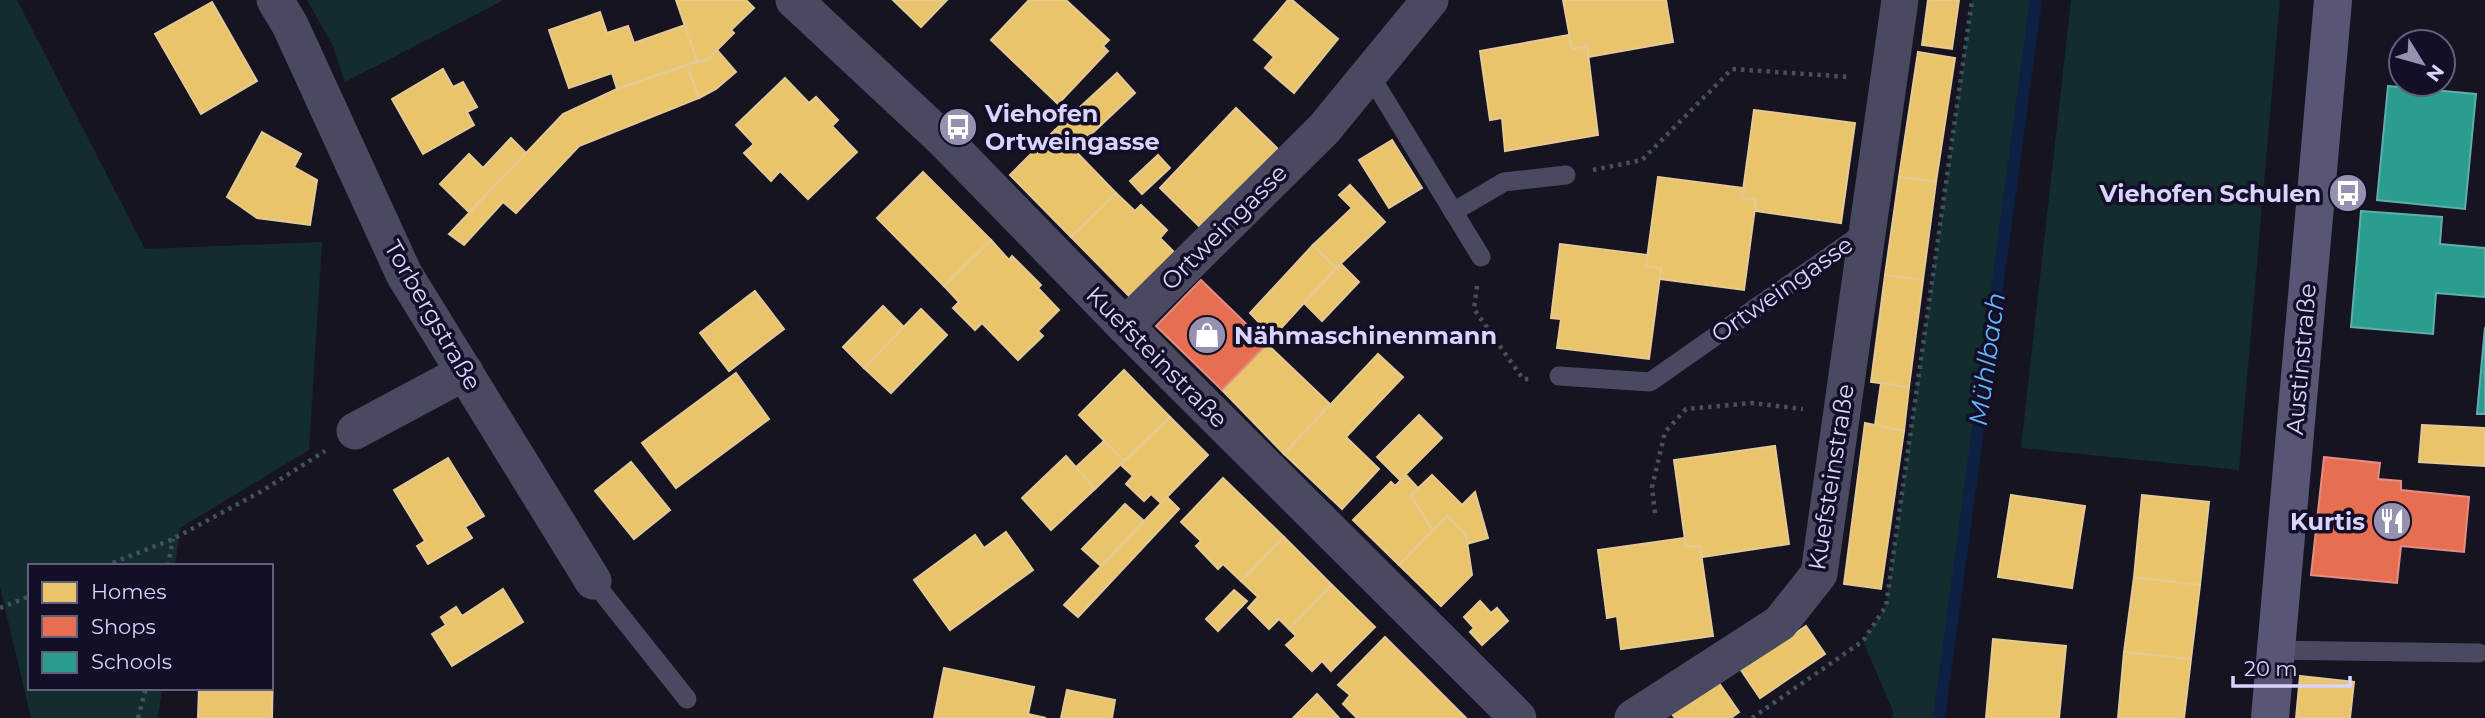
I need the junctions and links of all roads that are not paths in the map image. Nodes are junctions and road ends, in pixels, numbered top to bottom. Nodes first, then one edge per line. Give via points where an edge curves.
1 (275, 0) edge
2 (794, 0) edge
3 (1430, 0) edge
4 (1900, 0) edge
5 (2333, 0) edge
6 (1370, 75) junction
7 (1566, 175) road end
8 (1453, 212) junction
9 (1868, 229) junction
10 (1481, 257) road end
11 (1125, 326) junction
12 (466, 372) junction
13 (1559, 376) road end
14 (355, 431) road end
15 (593, 581) joint
16 (2276, 650) junction
17 (2479, 653) dead end
18 (688, 699) dead end
19 (1518, 718) edge
20 (1633, 718) edge
21 (2270, 718) edge

1 - 12 street, Torbergstraße via 404,274
2 - 11 street, Kuefsteinstraße via 945,141
3 - 6 street, Ortweingasse
4 - 9 street, Ortweingasse
5 - 16 main road, Austinstraße
6 - 8 lane
6 - 11 street, Ortweingasse via 1324,129
7 - 8 lane via 1504,182
8 - 10 lane
9 - 13 lane, Ortweingasse via 1650,382
9 - 20 street, Kuefsteinstraße via 1819,574 1780,623
11 - 19 street, Kuefsteinstraße
12 - 14 street
12 - 15 street, Torbergstraße
15 - 18 lane
16 - 17 lane
16 - 21 main road, Austinstraße

